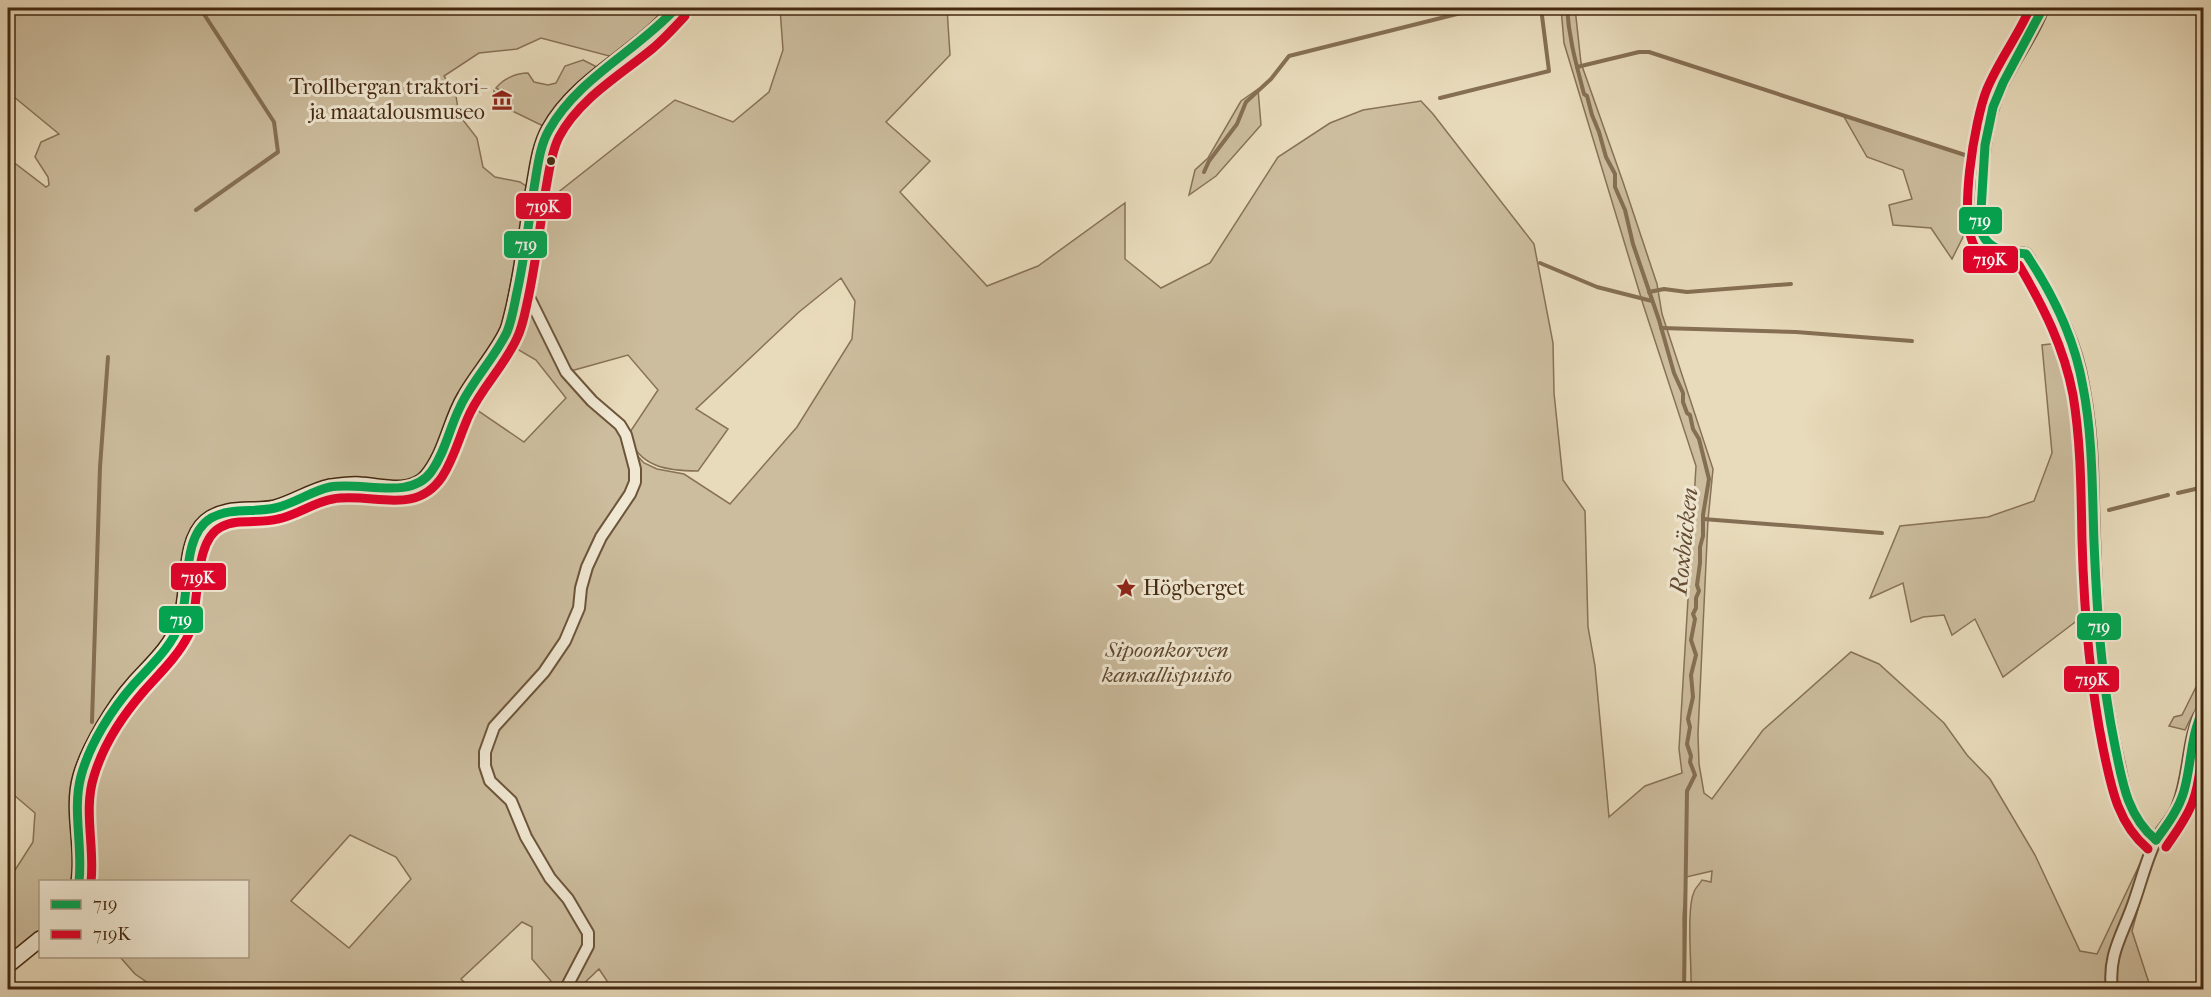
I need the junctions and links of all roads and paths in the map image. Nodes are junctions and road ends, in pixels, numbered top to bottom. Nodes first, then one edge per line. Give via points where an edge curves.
1 (676, 8) edge
2 (2043, 8) edge
3 (519, 277) junction
4 (2204, 707) edge
5 (2156, 840) junction
6 (79, 880) edge
7 (39, 940) edge
8 (8, 965) edge
9 (565, 990) edge
10 (2112, 990) edge

1 - 3 street via 667,20 576,96 549,130 537,171
2 - 5 street via 1998,94 1989,121 1979,223 1988,245 2026,254 2066,323 2077,360 2090,440 2095,585 2105,698 2131,810
3 - 6 street via 508,330 463,399 441,458 425,480 401,488 329,488 275,508 226,512 204,523 191,552 185,603 173,638 132,687 89,753 77,808 82,863
3 - 9 street via 566,372 620,425 635,469 630,494 601,537 587,567 579,608 566,640 544,672 494,727 485,752 490,781 511,801 526,837 588,933 588,946
4 - 5 street via 2190,743 2184,789 2177,808
5 - 10 street via 2115,947
7 - 8 street

